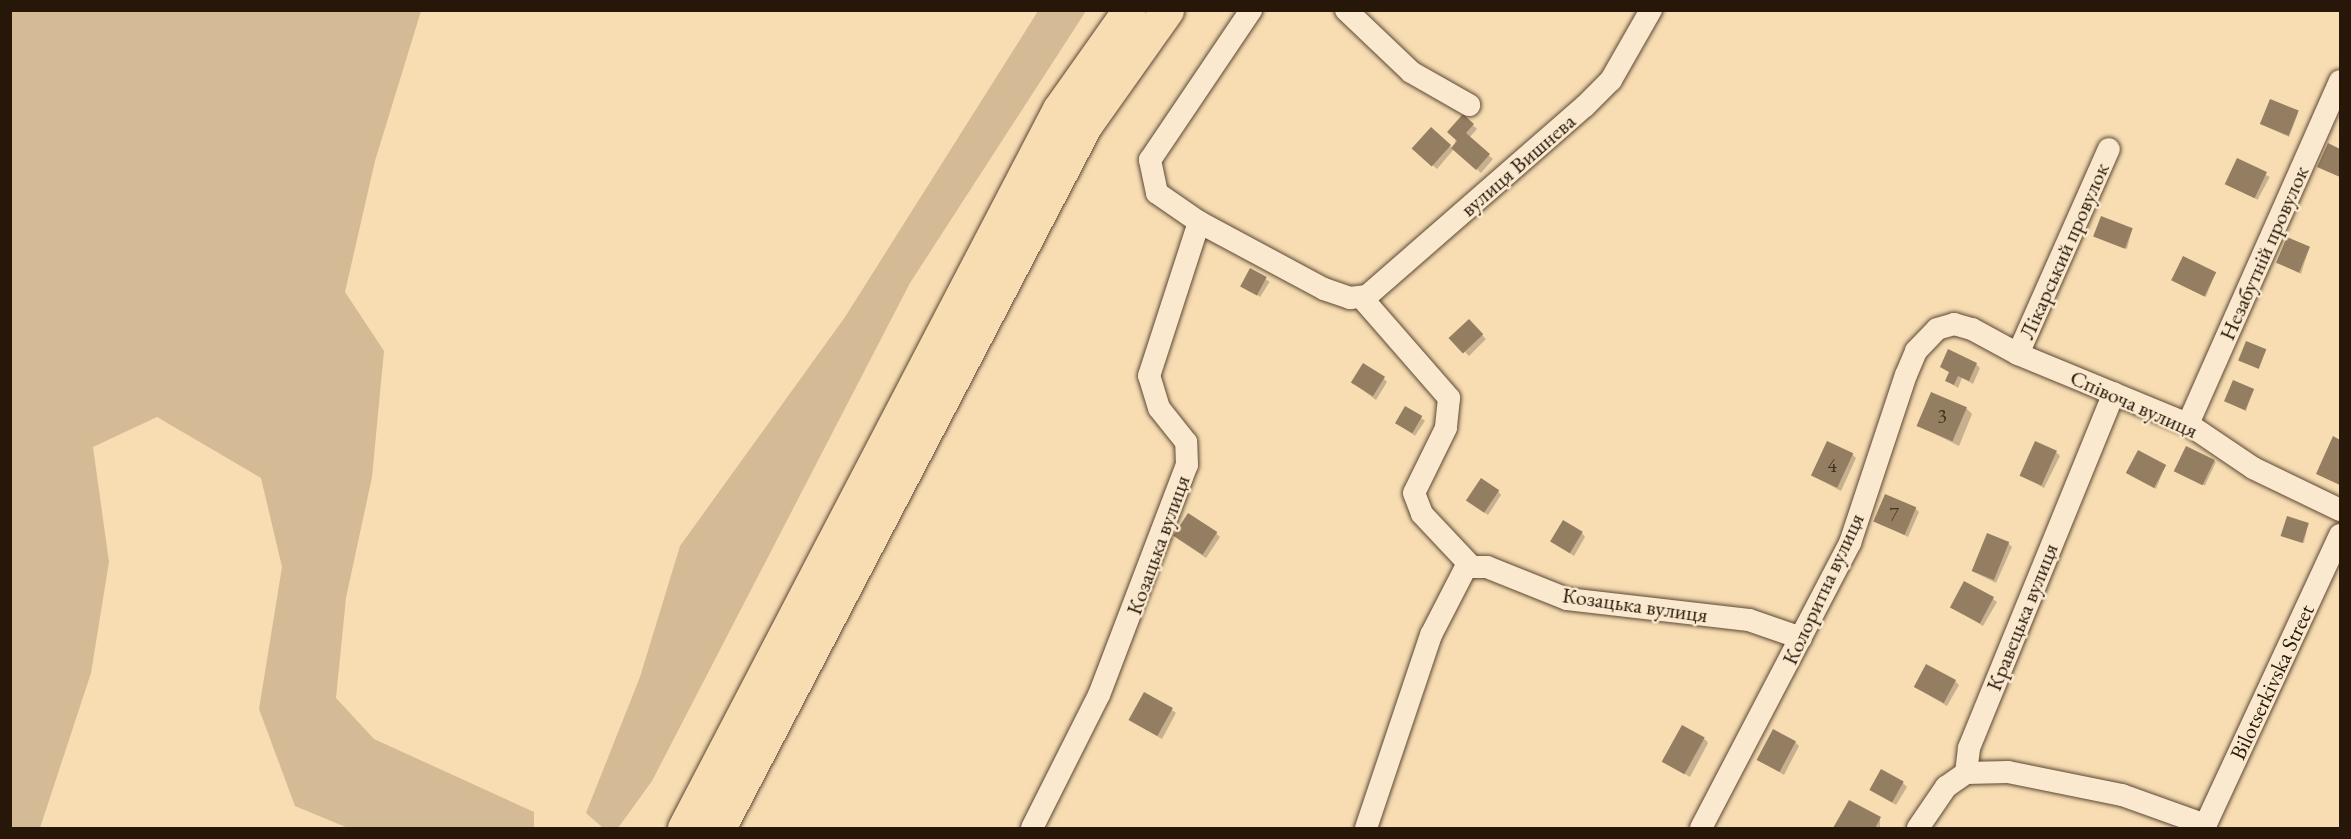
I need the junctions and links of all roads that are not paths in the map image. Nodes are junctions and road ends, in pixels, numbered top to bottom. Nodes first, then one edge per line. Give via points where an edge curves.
1 (1129, 10) edge
2 (1167, 10) edge
3 (1251, 10) edge
4 (1346, 10) edge
5 (1651, 10) edge
6 (2340, 81) edge
7 (1469, 105) dead end
8 (2109, 149) dead end
9 (1199, 222) junction
10 (1360, 297) junction
11 (1954, 324) joint
12 (2018, 354) junction
13 (2114, 393) junction
14 (2188, 424) junction
15 (2340, 510) edge
16 (2340, 535) edge
17 (1471, 566) junction
18 (1802, 638) junction
19 (1966, 774) junction
20 (2205, 827) edge
21 (684, 828) edge
22 (719, 828) edge
23 (1032, 828) edge
24 (1366, 828) edge
25 (1701, 828) edge
26 (1917, 828) edge

1 - 21 highway via 1059,109
2 - 22 highway via 1085,126
3 - 9 street via 1150,160 1157,193
4 - 7 street via 1411,72
5 - 10 street, вулиця Вишнева via 1611,80 1585,106
6 - 14 street, Незабутній провулок
8 - 12 street, Лікарський провулок
9 - 10 street via 1324,289
9 - 23 street, Козацька вулиця via 1149,376 1160,408 1186,442 1187,465 1099,695
10 - 17 street via 1449,398 1446,428 1414,493 1422,514
11 - 12 street, Співоча вулиця
11 - 18 street, Колоритна вулиця via 1937,329 1916,351 1850,543
12 - 13 street, Співоча вулиця
13 - 14 street, Співоча вулиця
13 - 19 street, Кравецька вулиця via 1969,748
14 - 15 street, Співоча вулиця via 2253,468
16 - 20 street, Bilotserkivska Street
17 - 18 street, Козацька вулиця via 1487,567 1567,599 1749,620
17 - 24 street via 1459,573 1431,635
18 - 25 street, Колоритна вулиця
19 - 20 street via 2008,772 2122,795
19 - 26 street via 1946,787

